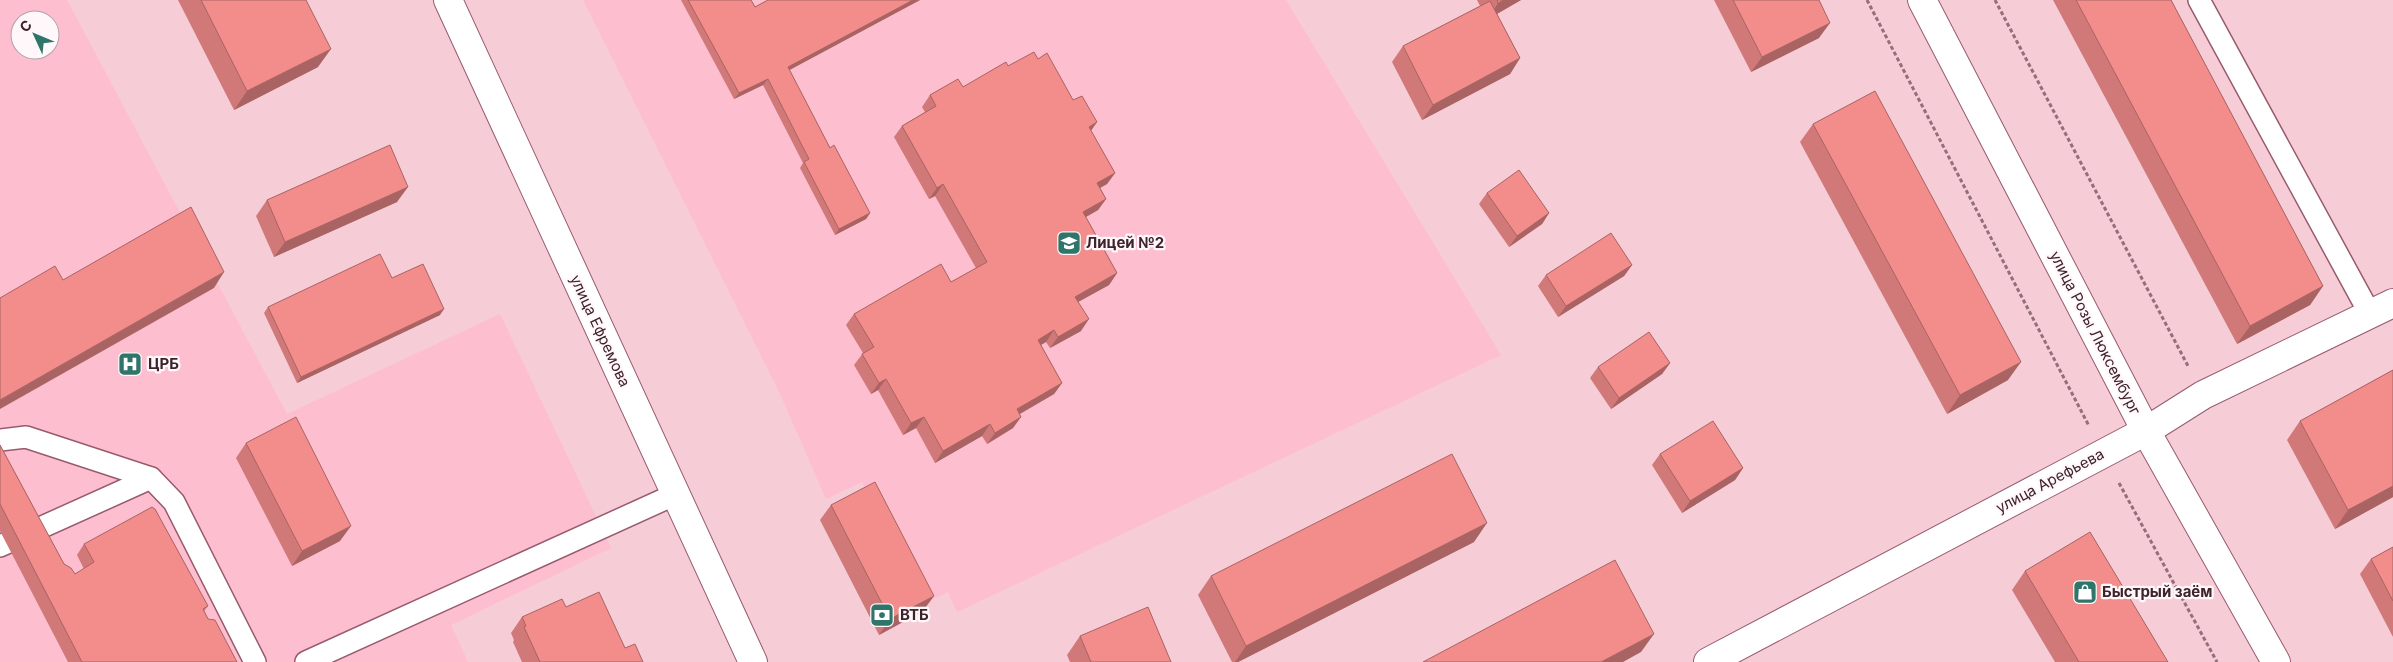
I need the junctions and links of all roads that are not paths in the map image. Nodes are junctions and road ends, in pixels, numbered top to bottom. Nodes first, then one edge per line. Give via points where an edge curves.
1 (448, 0) edge
2 (1922, 0) edge
3 (2199, 0) edge
4 (2382, 308) edge
5 (2146, 431) junction
6 (0, 440) edge
7 (151, 478) junction
8 (676, 494) junction
9 (0, 546) edge
10 (254, 662) edge
11 (306, 662) edge
12 (753, 662) edge
13 (1708, 662) edge
14 (2276, 662) edge

1 - 8 street, улица Ефремова
2 - 5 street, улица Розы Люксембург
3 - 4 lane
4 - 5 street, улица Арефьева via 2203,395
5 - 13 street, улица Арефьева
5 - 14 street, улица Розы Люксембург
6 - 7 lane via 26,437
7 - 9 lane
7 - 10 lane via 174,502
8 - 11 lane
8 - 12 street, улица Ефремова

